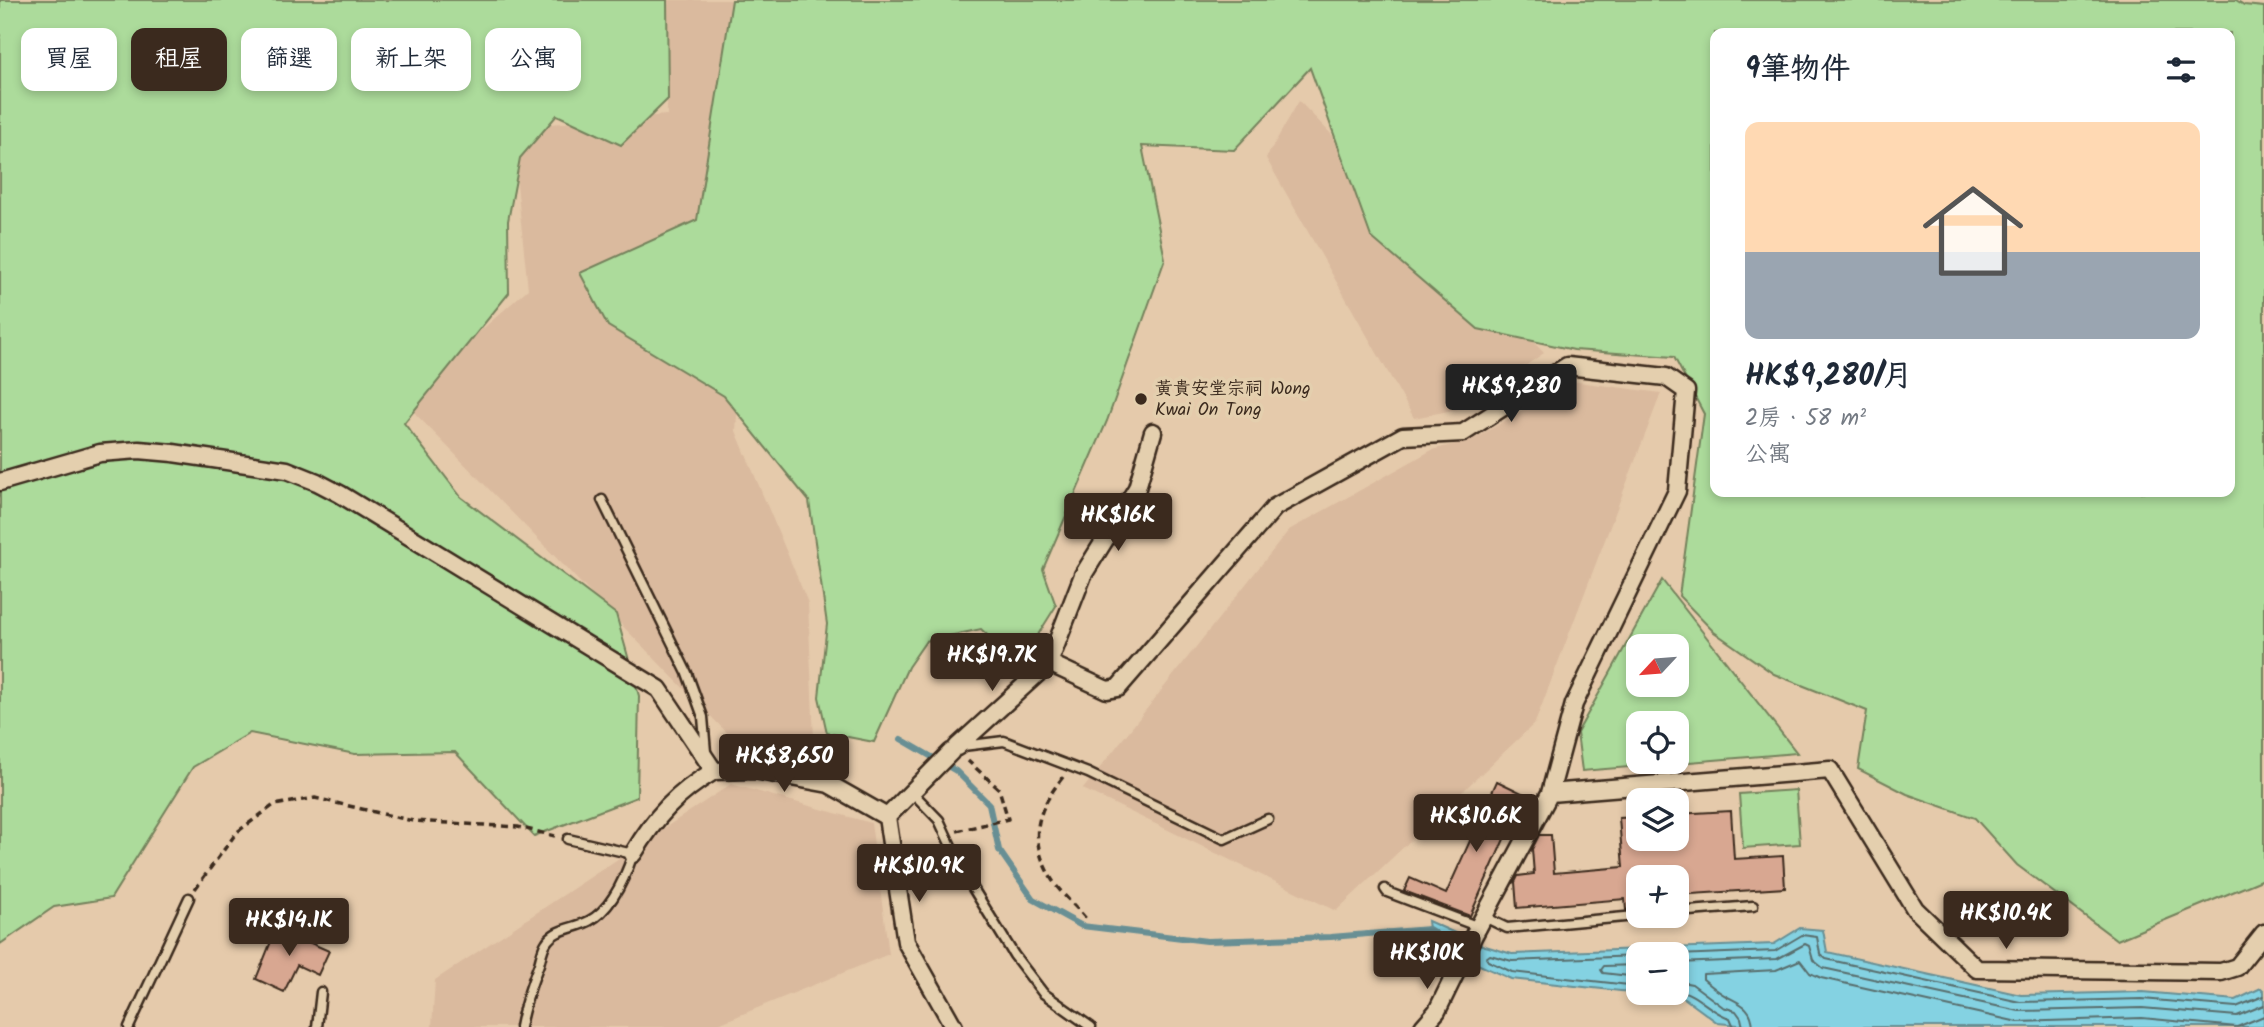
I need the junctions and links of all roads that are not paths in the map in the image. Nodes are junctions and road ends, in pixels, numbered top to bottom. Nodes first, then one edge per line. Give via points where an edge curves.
1 (1153, 432) dead end
2 (0, 482) edge
3 (602, 500) dead end
4 (1049, 663) junction
5 (957, 748) junction
6 (710, 764) junction
7 (911, 791) junction
8 (1550, 793) junction
9 (887, 817) junction
10 (1268, 819) dead end
11 (568, 839) road end
12 (633, 854) junction
13 (1385, 889) dead end
14 (189, 898) road end
15 (1754, 905) dead end
16 (1689, 911) edge
17 (1626, 917) edge
18 (1479, 926) junction
19 (2264, 933) edge
20 (321, 992) dead end
21 (130, 1027) edge
22 (317, 1027) edge
23 (520, 1027) edge
24 (954, 1027) edge
25 (1091, 1027) edge
26 (1423, 1027) edge

1 - 4 street via 1137,488 1083,575
2 - 6 street via 92,455 127,450 297,473 340,494 659,689
3 - 6 lane via 687,673 703,717
4 - 5 street
4 - 8 street via 1107,690 1118,688 1275,507 1403,436 1463,433 1567,366 1667,377 1686,391 1677,491 1574,705
5 - 7 street
5 - 10 lane via 1004,741 1088,773 1224,839
6 - 9 street via 829,783
6 - 12 street via 651,824
7 - 9 street
7 - 25 lane via 939,820 963,872 1014,955 1043,993
8 - 18 street
8 - 19 street via 1830,770 1915,909 1978,970 2221,972 2237,967
9 - 24 street via 906,942
11 - 12 lane
12 - 23 lane via 625,878 607,906 592,920 558,931 546,943
13 - 18 lane
14 - 21 lane
15 - 16 lane
17 - 18 lane via 1507,928
18 - 26 street via 1437,1011
20 - 22 lane

